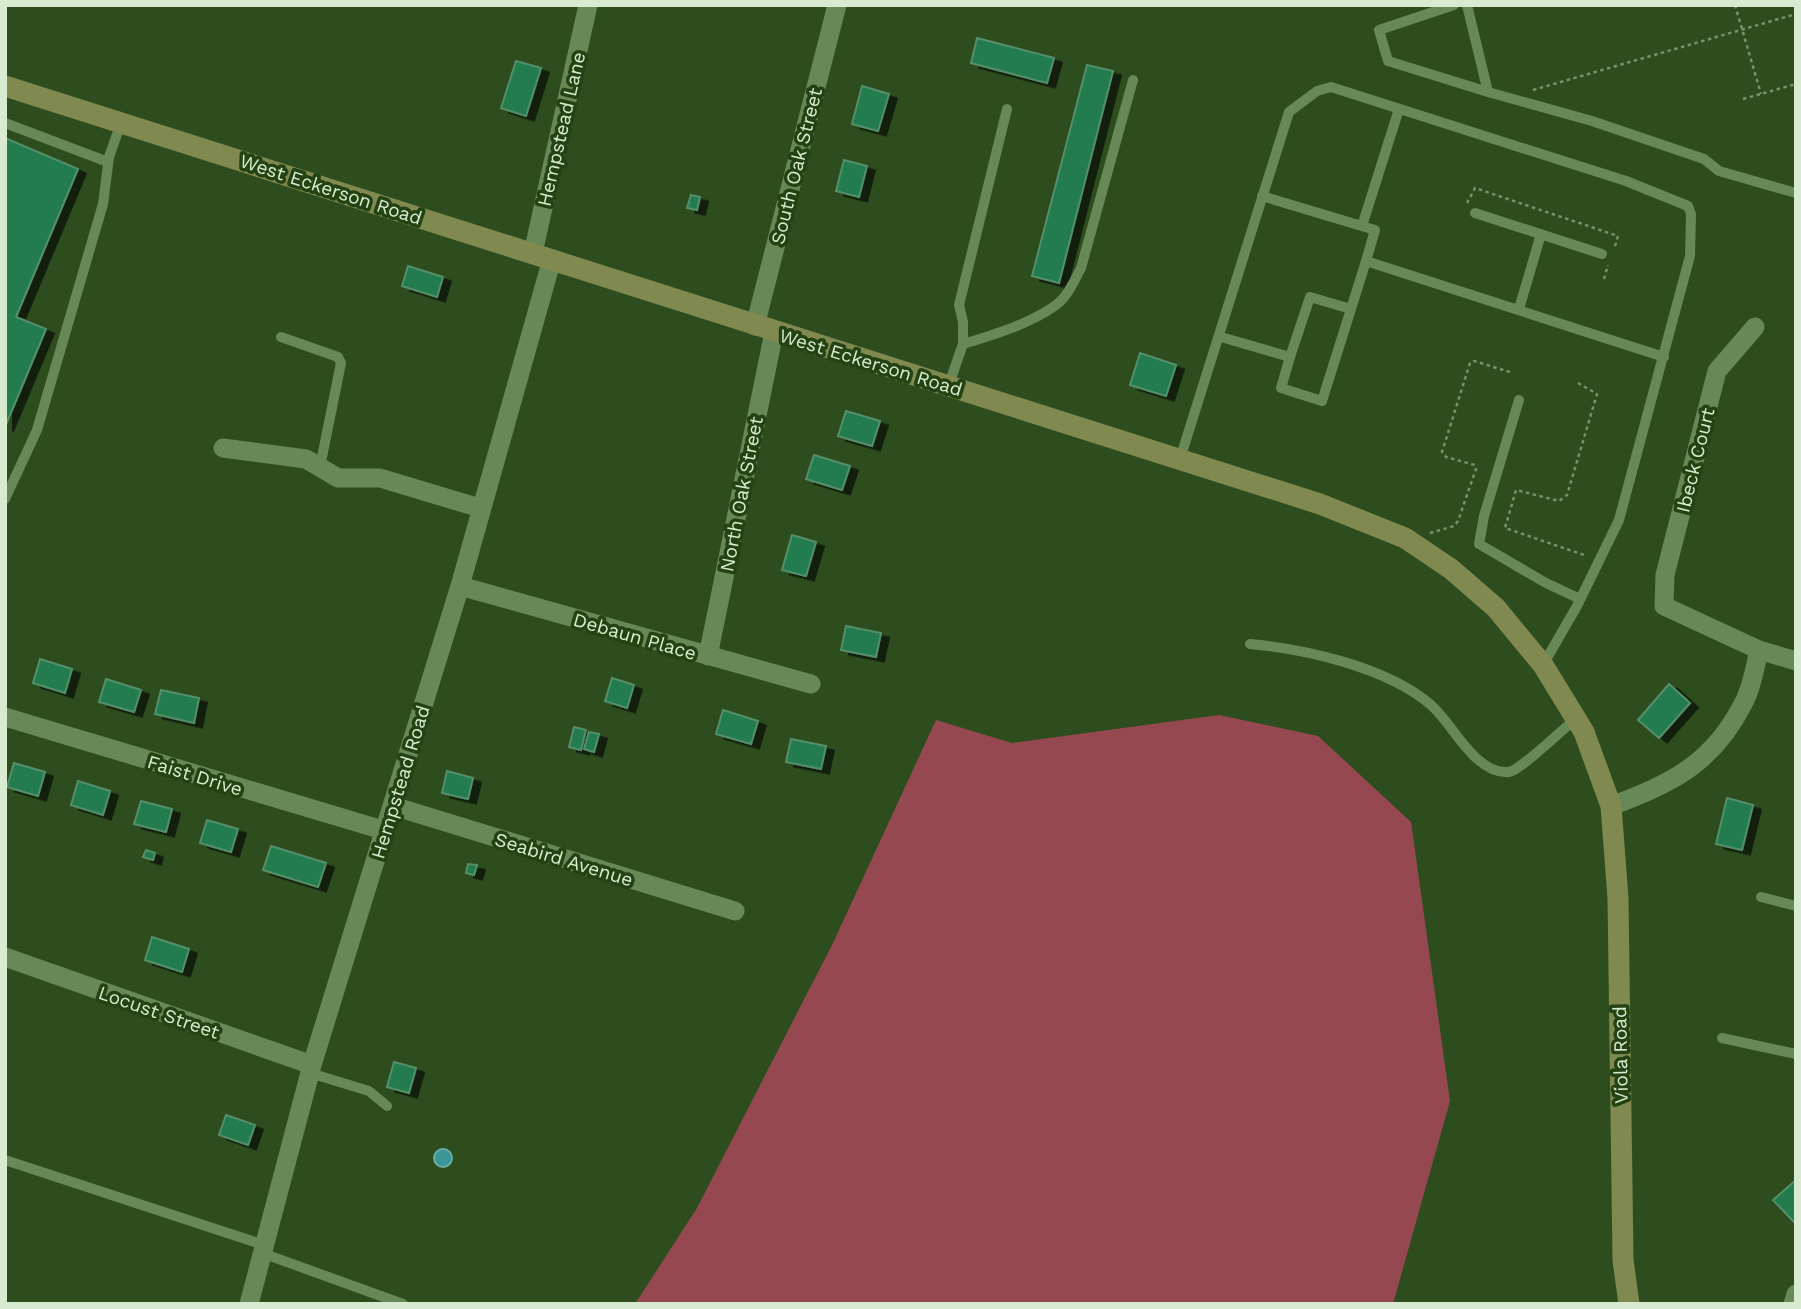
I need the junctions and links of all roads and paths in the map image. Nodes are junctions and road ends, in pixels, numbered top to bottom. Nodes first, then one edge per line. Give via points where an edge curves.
1 (588, 5) edge
2 (836, 5) edge
3 (1454, 5) edge
4 (1467, 5) edge
5 (1735, 5) edge
6 (1796, 14) edge
7 (1742, 30) junction
8 (1133, 80) dead end
9 (1796, 84) edge
10 (6, 87) edge
11 (1488, 92) junction
12 (1761, 94) junction
13 (1510, 98) junction
14 (1743, 99) dead end
15 (1007, 109) dead end
16 (1399, 109) junction
17 (5, 123) edge
18 (122, 123) junction
19 (108, 162) junction
20 (1796, 193) edge
21 (1262, 196) junction
22 (1469, 212) joint
23 (1362, 226) junction
24 (1541, 234) junction
25 (1602, 254) dead end
26 (542, 256) junction
27 (1366, 261) junction
28 (1604, 279) dead end
29 (1351, 309) junction
30 (1519, 309) junction
31 (1755, 327) dead end
32 (765, 329) junction
33 (281, 337) dead end
34 (1221, 337) junction
35 (962, 344) junction
36 (1664, 357) junction
37 (1290, 358) junction
38 (1513, 373) dead end
39 (1578, 383) dead end
40 (948, 387) junction
41 (1519, 400) dead end
42 (223, 448) dead end
43 (1180, 459) junction
44 (320, 467) junction
45 (5, 499) edge
46 (480, 508) junction
47 (1427, 534) dead end
48 (1599, 559) junction
49 (460, 586) junction
50 (1580, 599) junction
51 (1250, 644) dead end
52 (1759, 650) junction
53 (708, 656) junction
54 (1796, 661) edge
55 (1543, 665) junction
56 (811, 684) dead end
57 (5, 717) edge
58 (1576, 718) junction
59 (393, 806) junction
60 (1611, 806) junction
61 (386, 831) junction
62 (1761, 897) dead end
63 (1796, 906) edge
64 (735, 912) dead end
65 (5, 957) edge
66 (1722, 1038) dead end
67 (1796, 1054) edge
68 (311, 1069) junction
69 (387, 1106) dead end
70 (5, 1160) edge
71 (263, 1249) junction
72 (1796, 1294) edge
73 (249, 1304) edge
74 (403, 1304) edge
75 (1629, 1304) edge
76 (1793, 1304) edge

1 - 26 street, Hempstead Lane
2 - 32 street, South Oak Street
3 - 11 lane via 1379,30 1388,61
4 - 11 lane
5 - 7 path
6 - 7 path
7 - 12 path
7 - 13 path
8 - 35 lane via 1071,287 1057,305
9 - 12 path
10 - 18 street, West Eckerson Road
11 - 13 lane
12 - 14 path
13 - 20 lane via 1592,121 1704,159 1719,171
15 - 35 lane via 959,305
16 - 21 lane via 1331,87 1317,91 1289,112
16 - 23 lane
16 - 36 lane via 1626,181 1688,206 1690,256
17 - 19 lane
18 - 19 lane
18 - 26 street, West Eckerson Road
19 - 45 lane via 103,204 37,430
21 - 23 lane
21 - 34 lane
22 - 24 lane
22 - 28 path via 1470,191 1475,188 1618,236
23 - 27 lane via 1376,230
24 - 25 lane
24 - 30 lane
26 - 32 street, West Eckerson Road
26 - 46 street, Hempstead Road
27 - 29 lane
27 - 30 lane
29 - 37 lane via 1310,297
29 - 37 lane via 1322,401 1281,388
30 - 36 lane
31 - 52 street, Ibeck Court via 1717,371 1665,575 1664,606
32 - 40 street, West Eckerson Road
32 - 53 street, North Oak Street
33 - 44 lane via 317,347 341,363
34 - 37 lane
34 - 43 lane
35 - 40 lane
36 - 48 lane via 1619,520
38 - 47 path via 1470,363 1442,452 1476,469 1458,521
39 - 48 path via 1597,394 1567,495 1559,501 1518,489 1505,528
40 - 43 street, West Eckerson Road
41 - 50 lane via 1479,544
42 - 44 street via 306,459
43 - 55 street, West Eckerson Road via 1320,503 1405,538 1496,608
44 - 46 street via 338,478 380,478
46 - 49 street, Hempstead Road
48 - 50 lane
49 - 53 street, Debaun Place
49 - 59 street, Hempstead Road
50 - 55 lane
51 - 58 lane via 1316,655 1406,688 1431,705 1475,758 1496,770 1519,769
52 - 54 street
52 - 60 street via 1745,701 1693,769 1660,788
53 - 56 street, Debaun Place
55 - 58 street, West Eckerson Road
57 - 61 street, Faist Drive
58 - 60 street, West Eckerson Road
59 - 61 street, Hempstead Road
59 - 64 street, Seabird Avenue
60 - 75 street, Viola Road via 1618,898 1623,1260
61 - 68 street, Hempstead Road
62 - 63 lane
65 - 68 street, Locust Street
66 - 67 lane
68 - 69 lane via 369,1091
68 - 71 street, Hempstead Road
70 - 71 lane
71 - 73 street, Hempstead Road
71 - 74 lane
72 - 76 street

